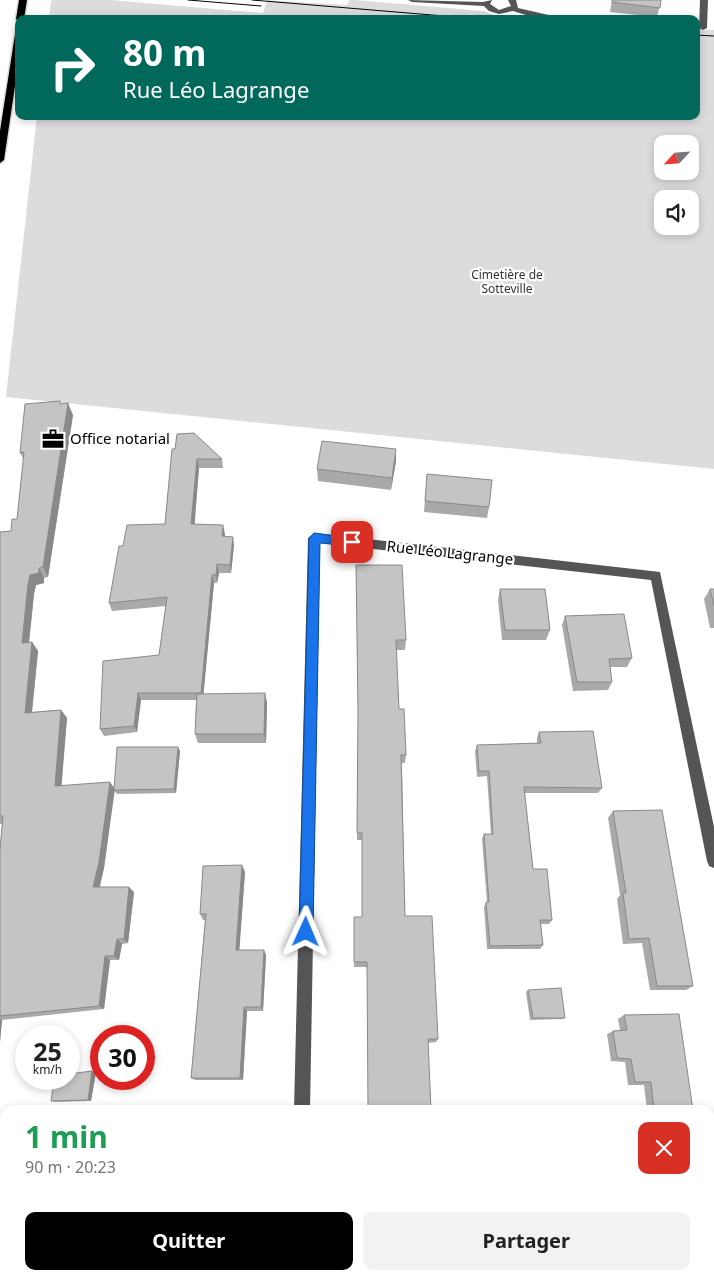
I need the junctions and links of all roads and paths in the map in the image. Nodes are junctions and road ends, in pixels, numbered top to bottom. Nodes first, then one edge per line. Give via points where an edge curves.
1 (23, 0) edge
2 (412, 0) edge
3 (512, 0) edge
4 (704, 0) edge
5 (487, 2) edge
6 (513, 9) junction
7 (21, 15) edge
8 (534, 15) edge
9 (700, 28) edge
10 (714, 28) edge
11 (15, 55) edge
12 (2, 138) edge
13 (0, 160) edge
14 (714, 860) edge
15 (302, 1105) edge

1 - 7 main road
2 - 5 street
3 - 6 street via 516,5
4 - 9 street
5 - 6 street via 494,11
6 - 8 street
9 - 10 street
11 - 12 main road
12 - 13 main road
14 - 15 street, Rue Léo Lagrange via 656,576 314,538

